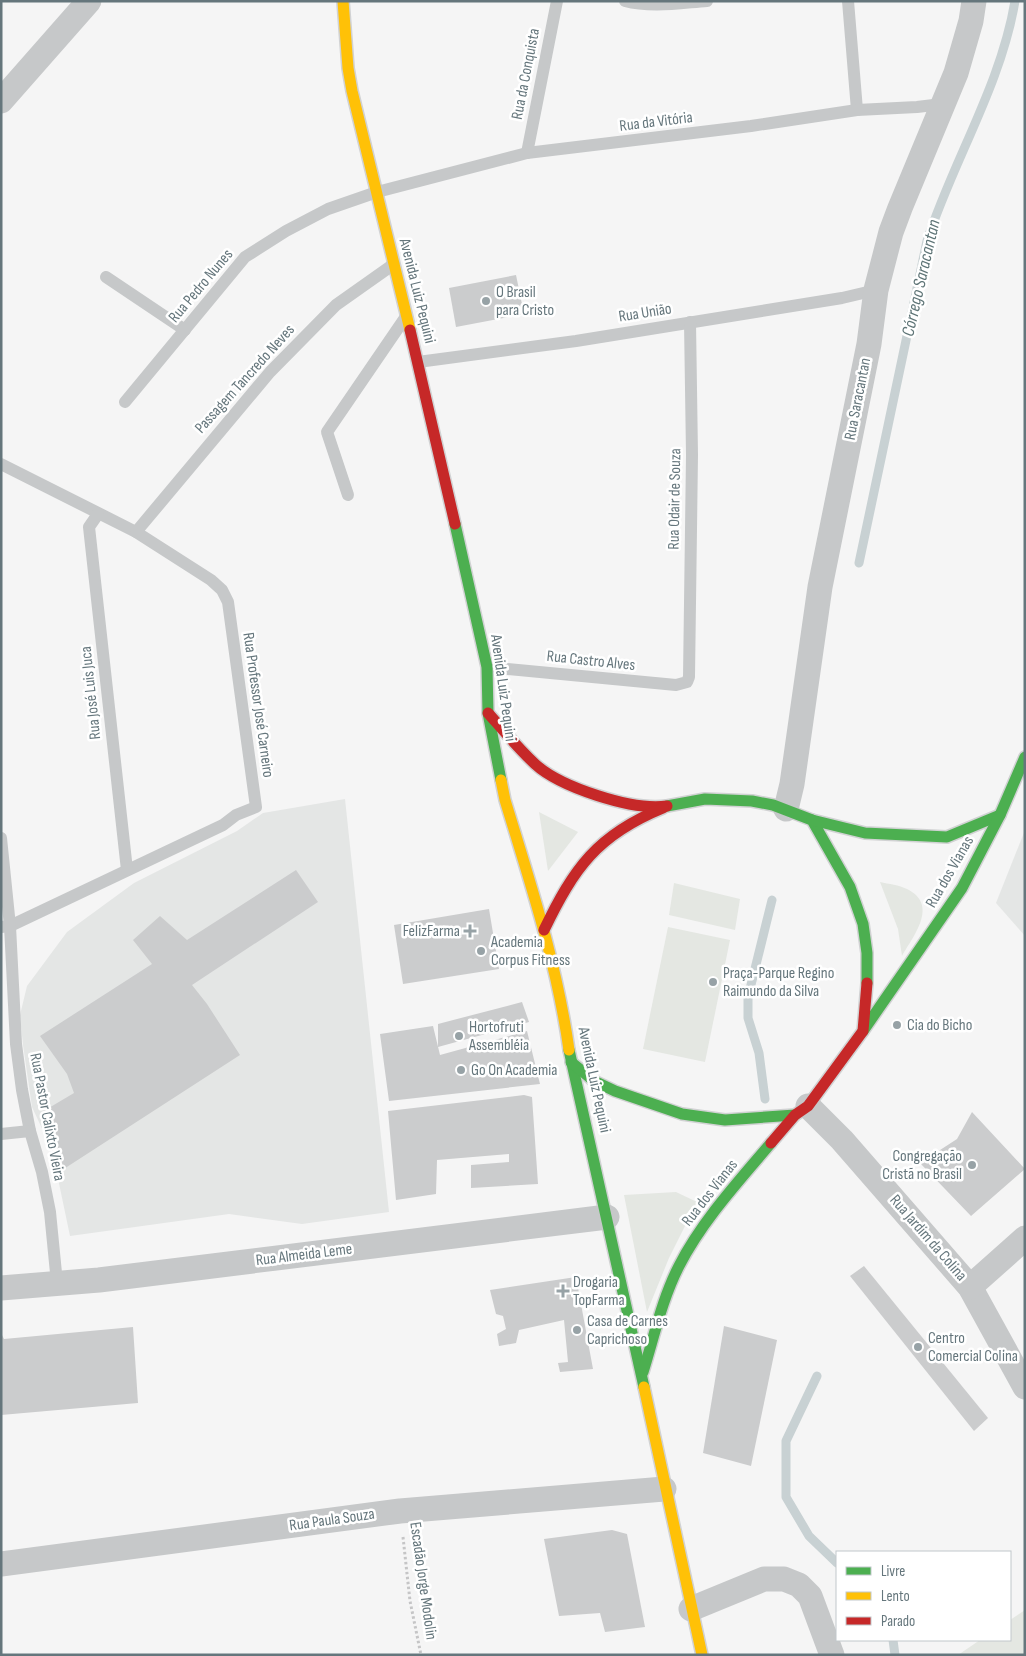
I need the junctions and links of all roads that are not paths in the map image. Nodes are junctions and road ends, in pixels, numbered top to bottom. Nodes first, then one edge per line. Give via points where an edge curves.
1 (89, 1) edge
2 (343, 1) edge
3 (557, 1) edge
4 (625, 1) edge
5 (707, 1) edge
6 (848, 1) edge
7 (974, 1) edge
8 (1, 101) edge
9 (942, 104) junction
10 (857, 110) junction
11 (527, 153) junction
12 (377, 192) junction
13 (394, 264) junction
14 (106, 278) dead end
15 (876, 290) junction
16 (407, 316) junction
17 (690, 322) junction
18 (185, 330) junction
19 (418, 362) junction
20 (125, 402) dead end
21 (1, 464) edge
22 (348, 495) dead end
23 (98, 514) junction
24 (136, 532) junction
25 (486, 667) junction
26 (689, 677) joint
27 (488, 713) junction
28 (1025, 757) edge
29 (664, 807) junction
30 (786, 809) junction
31 (1000, 815) junction
32 (812, 820) junction
33 (1, 838) edge
34 (127, 870) junction
35 (5, 926) edge
36 (544, 930) junction
37 (863, 1031) junction
38 (571, 1062) junction
39 (802, 1110) junction
40 (30, 1131) junction
41 (1, 1134) edge
42 (607, 1217) junction
43 (1025, 1238) edge
44 (57, 1283) junction
45 (970, 1287) junction
46 (1, 1288) edge
47 (642, 1376) junction
48 (1025, 1387) edge
49 (664, 1489) junction
50 (1, 1564) edge
51 (691, 1609) junction
52 (702, 1655) edge
53 (832, 1655) edge

1 - 8 street
2 - 12 main road, Avenida Luiz Pequini via 352,91
3 - 11 lane, Rua da Conquista
4 - 5 lane via 666,4
6 - 10 lane
7 - 9 street, Rua Saracantan via 965,46
9 - 10 lane, Rua da Vitória
9 - 15 street, Rua Saracantan via 897,216
10 - 11 lane, Rua da Vitória via 742,128
11 - 12 lane, Rua da Vitória
12 - 13 main road, Avenida Luiz Pequini
12 - 18 lane, Rua Pedro Nunes via 328,209 245,257
13 - 16 main road, Avenida Luiz Pequini
13 - 24 lane, Passagem Tancredo Neves via 336,305 270,372
14 - 18 lane
15 - 17 lane, Rua União
15 - 30 street, Rua Saracantan via 867,354 820,587
16 - 19 main road, Avenida Luiz Pequini
16 - 22 lane via 327,432
17 - 19 lane, Rua União
17 - 26 lane, Rua Odair de Souza
18 - 20 lane, Rua Pedro Nunes
19 - 25 main road, Avenida Luiz Pequini
21 - 23 lane, Rua Professor José Carneiro
23 - 24 lane, Rua Professor José Carneiro
23 - 34 lane, Rua José Luis Juca via 89,527
24 - 34 lane, Rua Professor José Carneiro via 212,580 228,602 256,807
25 - 26 lane, Rua Castro Alves via 676,685 687,682
25 - 27 main road, Avenida Luiz Pequini
27 - 29 main road via 546,772 585,792 605,798 627,804
27 - 36 main road, Avenida Luiz Pequini via 505,800
28 - 31 main road, Rua dos Vianas
29 - 30 main road, Rua dos Vianas via 705,798 752,801
29 - 36 main road via 629,822 599,846 575,873
30 - 32 main road, Rua dos Vianas
31 - 32 main road, Rua dos Vianas via 948,837 865,833
31 - 37 main road, Rua dos Vianas via 962,888
32 - 37 main road via 850,888 863,924 868,953
33 - 35 lane, Rua Pastor Calixto Vieira
34 - 35 lane, Rua Professor José Carneiro
35 - 40 lane, Rua Pastor Calixto Vieira via 16,1044
36 - 38 main road, Avenida Luiz Pequini
37 - 39 main road, Rua dos Vianas
38 - 39 main road via 594,1081 615,1091 682,1114 726,1120
38 - 42 main road, Avenida Luiz Pequini
39 - 45 street, Rua Jardim da Colina via 842,1140
39 - 47 main road, Rua dos Vianas via 718,1208 683,1260 665,1299
40 - 41 lane
40 - 44 lane, Rua Pastor Calixto Vieira via 50,1212
42 - 44 street, Rua Almeida Leme
42 - 47 main road, Avenida Luiz Pequini
43 - 45 street
44 - 46 street, Rua Almeida Leme
45 - 48 street, Rua Jardim da Colina
47 - 49 main road, Rua dos Vianas
49 - 50 street, Rua Paula Souza via 400,1511
49 - 51 main road, Rua dos Vianas
51 - 52 main road, Rua dos Vianas
51 - 53 street via 764,1579 784,1579 799,1585 810,1596

